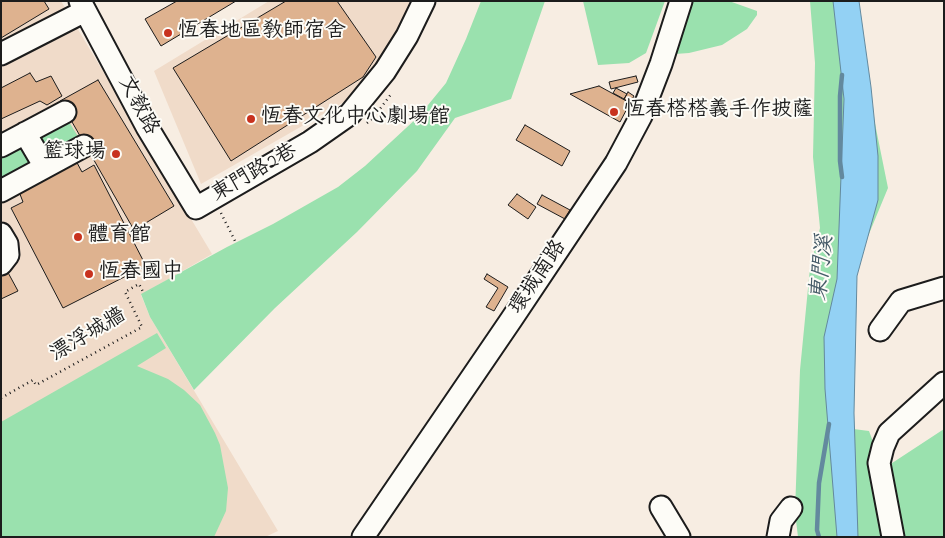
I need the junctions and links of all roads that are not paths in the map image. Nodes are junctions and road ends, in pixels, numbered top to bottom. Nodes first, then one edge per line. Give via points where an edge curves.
1 (424, 1) edge
2 (680, 1) edge
3 (83, 6) edge
4 (1, 54) edge
5 (65, 112) dead end
6 (25, 134) junction
7 (1, 146) edge
8 (84, 146) dead end
9 (45, 167) junction
10 (1, 191) edge
11 (196, 208) joint
12 (1, 234) edge
13 (1, 264) edge
14 (944, 288) edge
15 (880, 330) dead end
16 (944, 383) edge
17 (661, 507) dead end
18 (791, 508) dead end
19 (362, 537) edge
20 (679, 537) edge
21 (778, 537) edge
22 (893, 537) edge

1 - 11 street, 東門路2巷 via 385,71 350,114 310,142
2 - 19 street, 環城南路 via 641,116 616,163
3 - 4 street
3 - 11 street, 文教路 via 147,127
5 - 6 street
6 - 7 street
6 - 9 street
8 - 9 street
9 - 10 street
12 - 13 street via 7,244 8,255
14 - 15 street via 901,301
16 - 22 street via 889,433 883,447 879,463
17 - 20 street
18 - 21 street via 781,522

